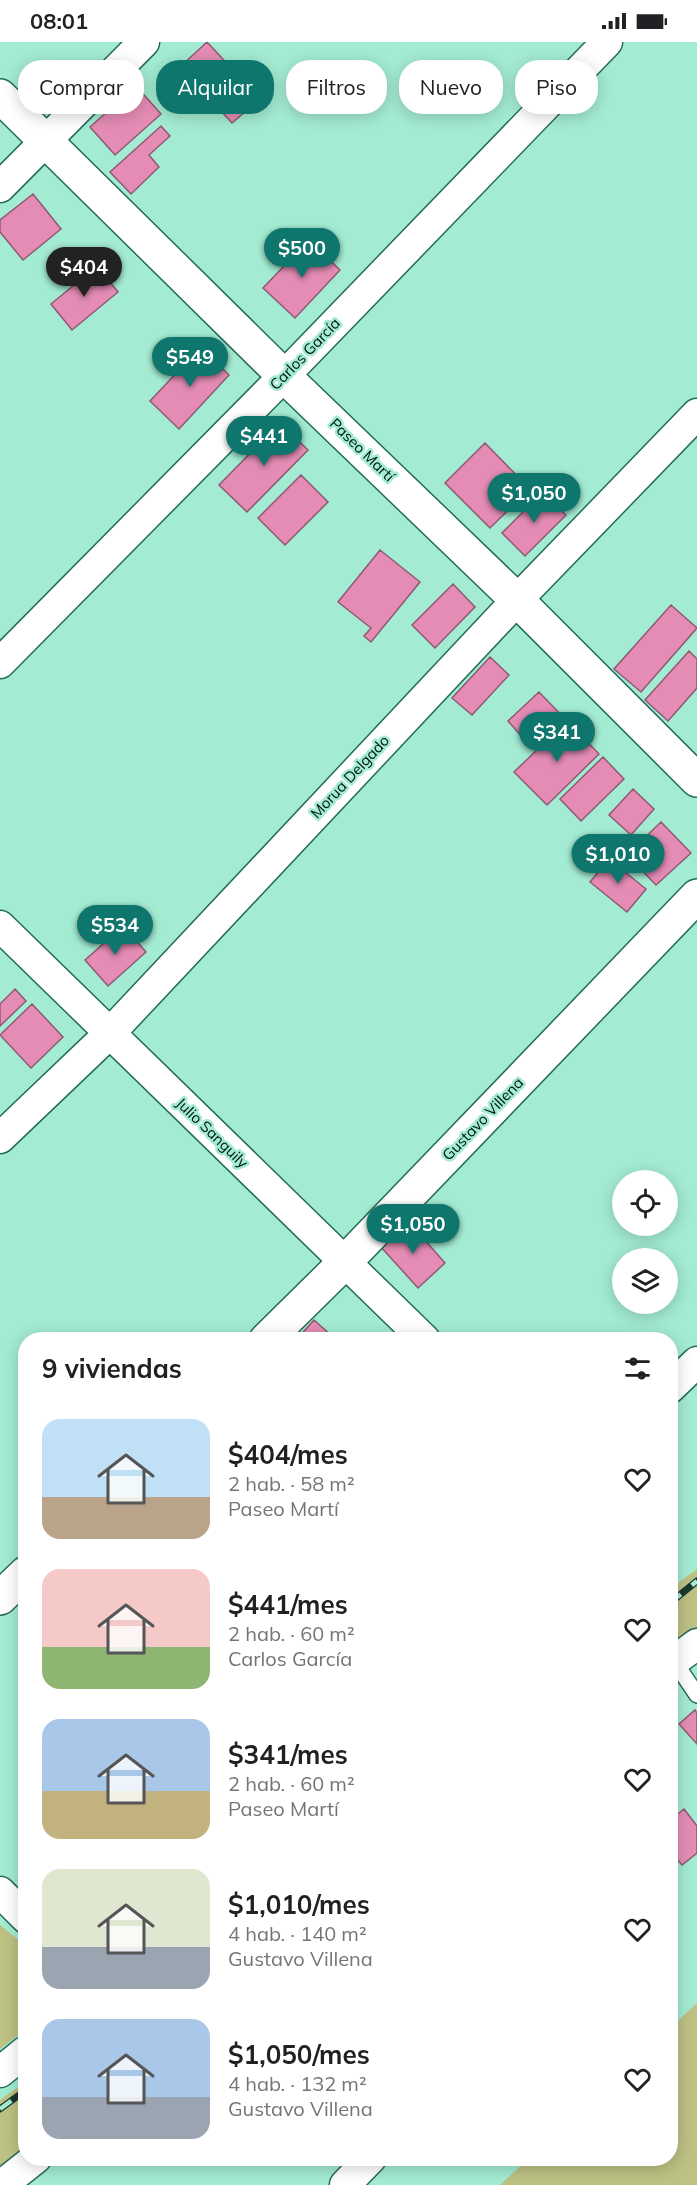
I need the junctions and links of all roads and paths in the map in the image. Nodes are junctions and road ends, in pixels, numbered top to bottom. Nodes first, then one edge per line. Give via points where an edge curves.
1 (144, 42) edge
2 (607, 42) edge
3 (0, 96) edge
4 (46, 140) junction
5 (0, 187) edge
6 (284, 376) junction
7 (697, 414) edge
8 (517, 600) junction
9 (0, 663) edge
10 (697, 780) edge
11 (697, 896) edge
12 (0, 926) edge
13 (110, 1033) junction
14 (0, 1138) edge
15 (345, 1262) junction
16 (274, 1332) edge
17 (417, 1332) edge
18 (697, 1362) edge
19 (678, 1380) edge
20 (18, 1581) edge
21 (0, 1598) edge
22 (681, 1656) edge
23 (697, 1695) edge
24 (0, 1892) edge
25 (18, 1910) edge
26 (18, 2057) edge
27 (0, 2072) edge
28 (26, 2166) edge
29 (363, 2166) edge
30 (2, 2185) edge
31 (345, 2185) edge

1 - 4 street
2 - 6 street, Carlos García
3 - 4 street, Paseo Martí
4 - 5 street
4 - 6 street, Paseo Martí
6 - 8 street, Paseo Martí
6 - 9 street, Carlos García
7 - 8 street, Morua Delgado
8 - 10 street, Paseo Martí
8 - 13 street, Morua Delgado
11 - 15 street, Gustavo Villena
12 - 13 street, Julio Sanguily
13 - 14 street, Morua Delgado
13 - 15 street, Julio Sanguily
15 - 16 street, Gustavo Villena
15 - 17 street, Julio Sanguily
18 - 19 street
20 - 21 street
22 - 23 lane
24 - 25 street
26 - 27 street
28 - 30 street
29 - 31 street

